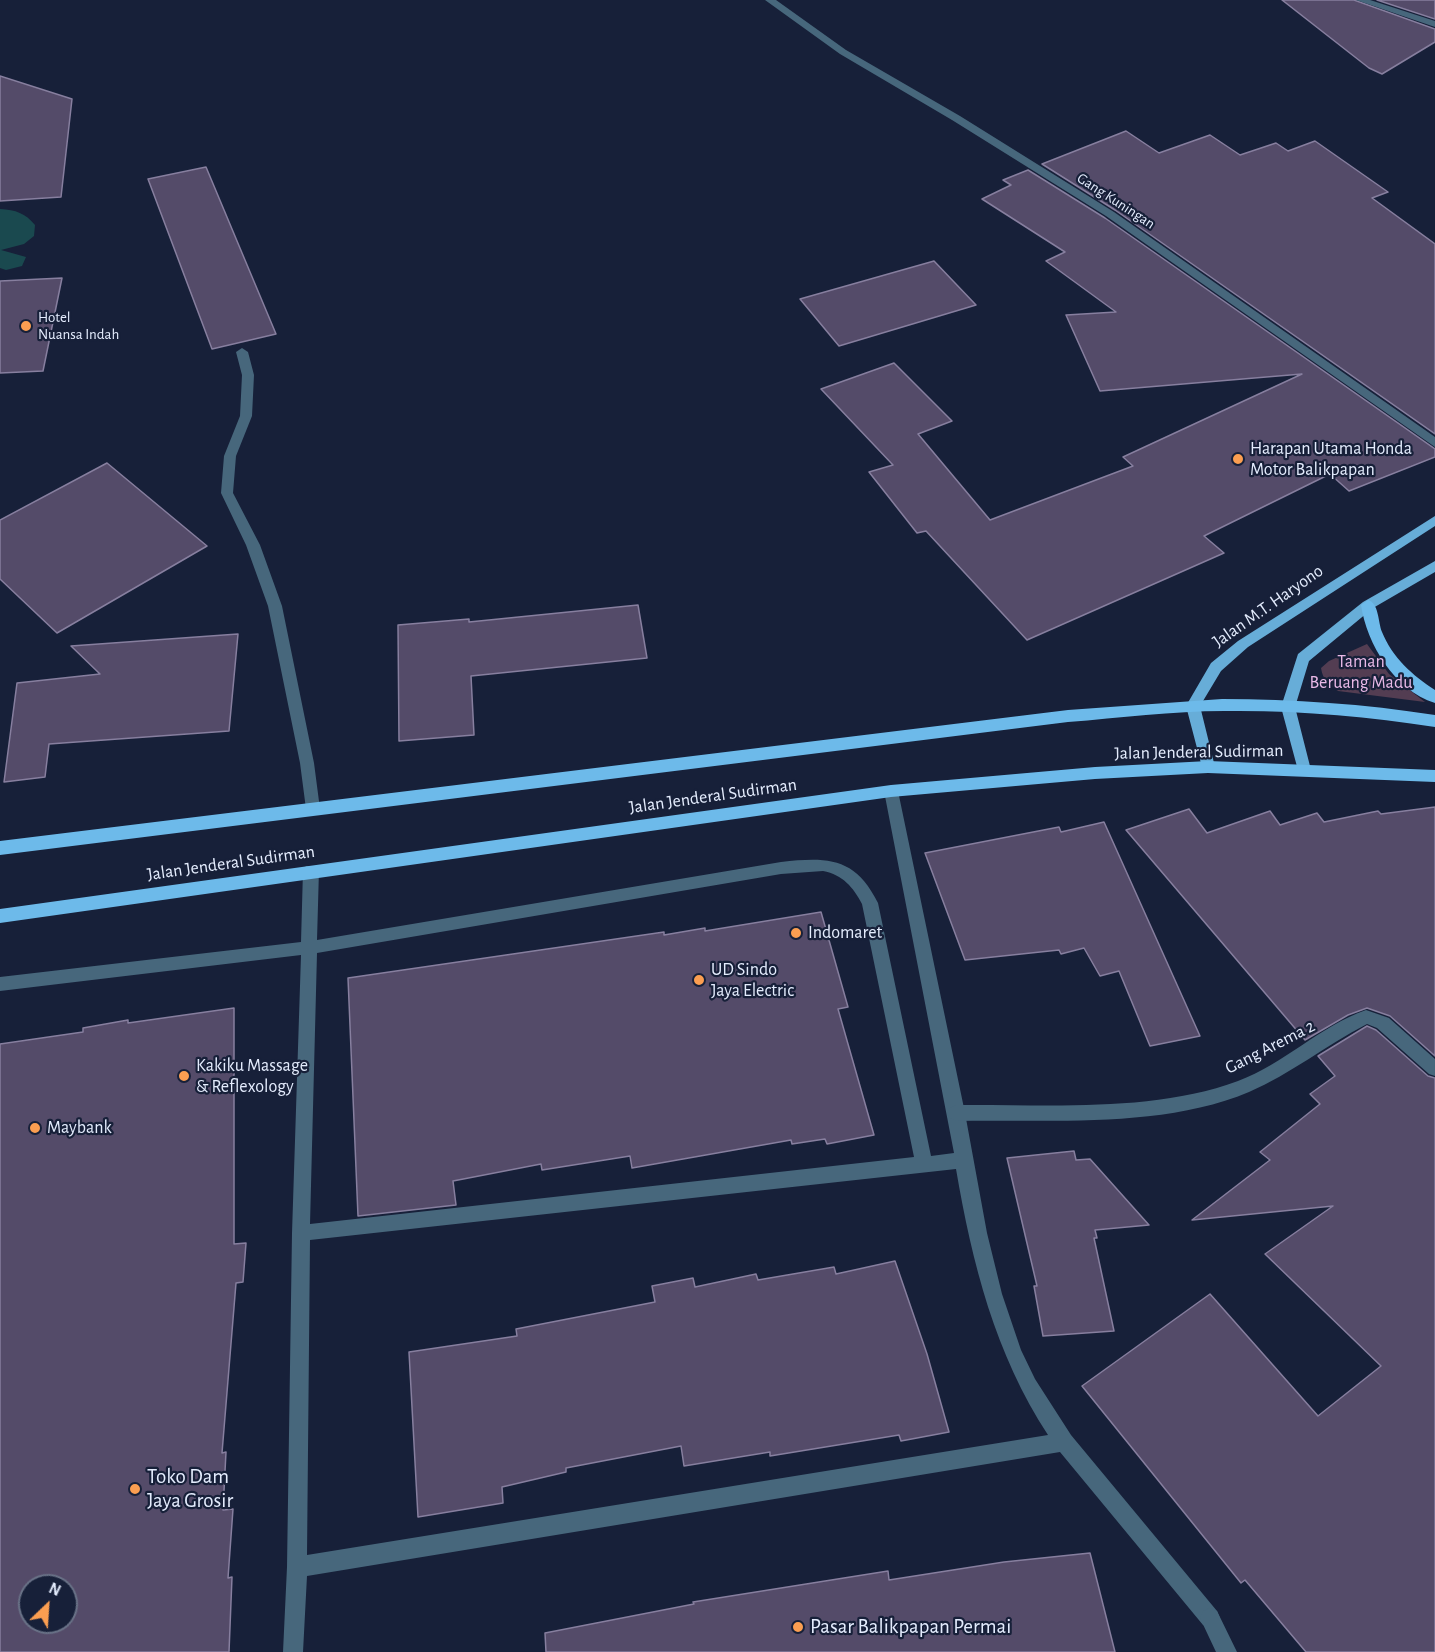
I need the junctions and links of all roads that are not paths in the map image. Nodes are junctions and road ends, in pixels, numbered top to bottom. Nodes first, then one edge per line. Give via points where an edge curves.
1 (770, 0) edge
2 (1361, 0) edge
3 (1435, 24) edge
4 (242, 352) dead end
5 (1435, 443) edge
6 (1435, 520) edge
7 (1435, 566) edge
8 (1368, 606) junction
9 (1435, 697) edge
10 (1193, 706) junction
11 (1288, 707) junction
12 (1435, 722) edge
13 (1208, 767) junction
14 (1304, 770) junction
15 (1435, 776) edge
16 (891, 791) junction
17 (314, 809) junction
18 (0, 848) edge
19 (312, 870) junction
20 (0, 916) edge
21 (308, 948) junction
22 (0, 984) edge
23 (1435, 1069) edge
24 (956, 1113) junction
25 (963, 1160) junction
26 (924, 1164) junction
27 (301, 1233) junction
28 (1064, 1442) junction
29 (297, 1567) junction
30 (293, 1652) edge
31 (1227, 1652) edge

1 - 5 street, Gang Kuningan via 843,52 1110,214
2 - 3 street
4 - 17 street via 248,375 246,417 230,456 227,493 253,545 275,606
6 - 10 main road, Jalan M.T. Haryono via 1243,644 1216,667
7 - 8 main road
8 - 9 highway via 1370,627 1394,665
8 - 11 main road via 1303,658
10 - 11 highway, Jalan Jenderal Sudirman
10 - 13 main road
10 - 17 highway, Jalan Jenderal Sudirman via 1056,718
11 - 12 highway, Jalan Jenderal Sudirman via 1388,714
11 - 14 main road
13 - 14 highway, Jalan Jenderal Sudirman
13 - 16 highway, Jalan Jenderal Sudirman
14 - 15 highway, Jalan Jenderal Sudirman
16 - 19 highway, Jalan Jenderal Sudirman
16 - 24 street
17 - 18 highway, Jalan Jenderal Sudirman
19 - 20 highway, Jalan Jenderal Sudirman
19 - 21 street
21 - 22 street
21 - 26 street via 781,868 813,864 840,868 856,880 870,903
21 - 27 street
23 - 24 street, Gang Arema 2 via 1383,1023 1366,1017 1242,1087 1192,1101 1143,1108
24 - 25 street
25 - 26 street
25 - 28 street via 995,1299 1012,1352
26 - 27 street
27 - 29 street
28 - 29 street
28 - 31 street via 1210,1618
29 - 30 street

